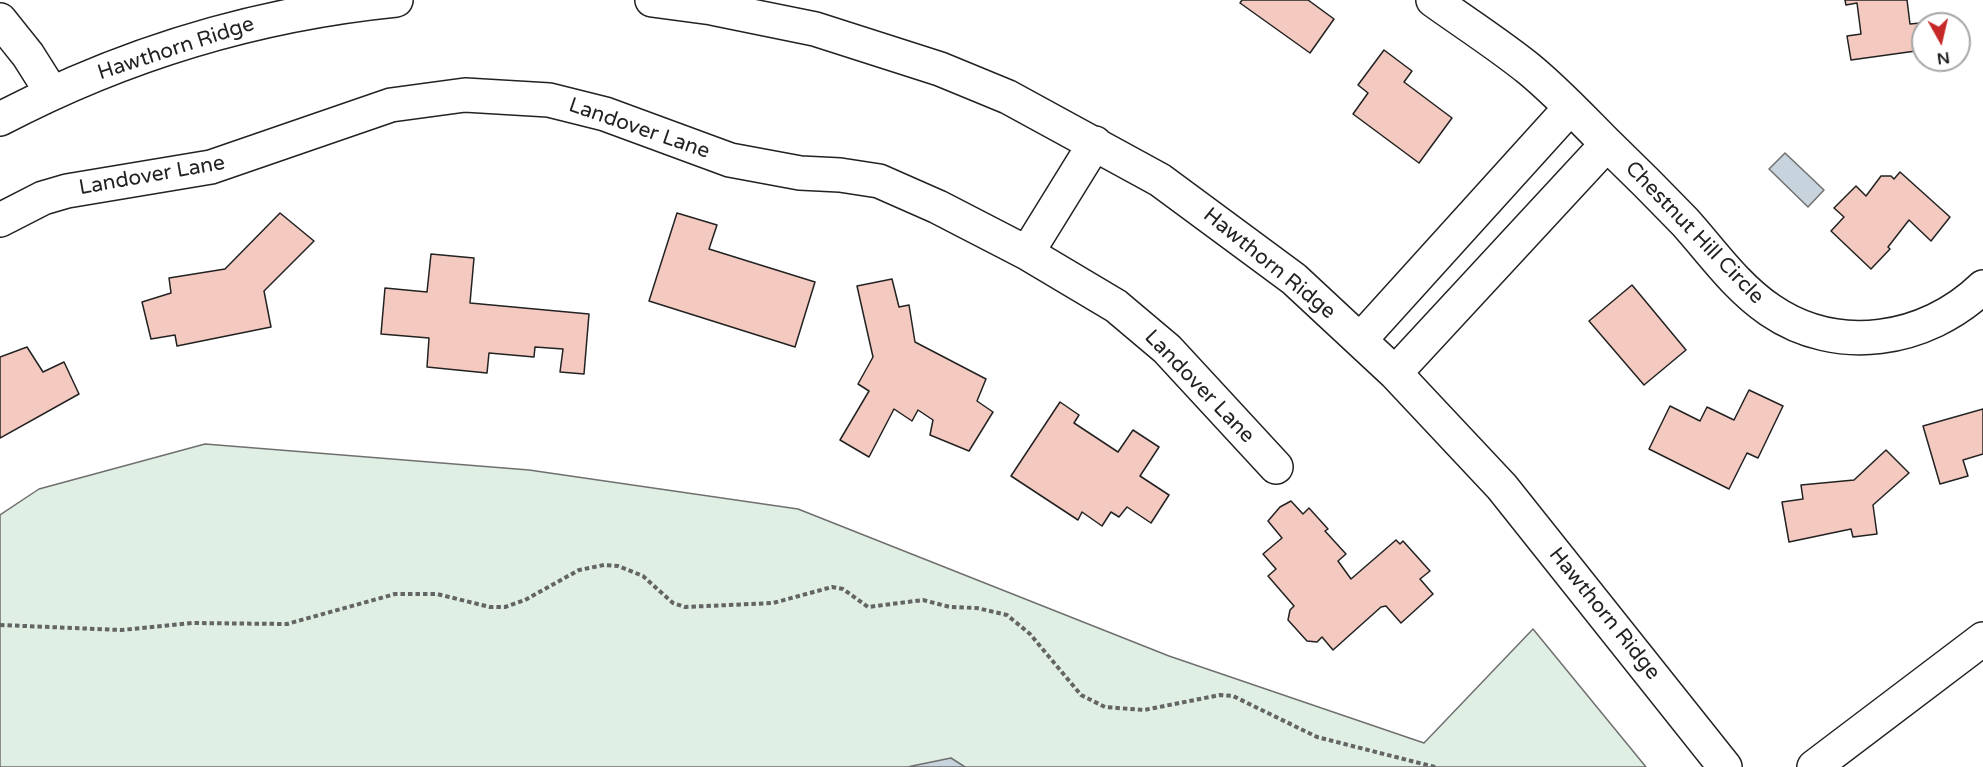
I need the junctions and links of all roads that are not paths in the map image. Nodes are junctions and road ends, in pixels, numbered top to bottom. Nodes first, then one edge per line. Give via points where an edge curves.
1 (396, 0) edge
2 (652, 0) edge
3 (1433, 0) edge
4 (0, 20) edge
5 (52, 93) junction
6 (4, 107) edge
7 (1570, 108) junction
8 (1095, 143) junction
9 (1606, 144) junction
10 (0, 220) edge
11 (1027, 253) junction
12 (1983, 287) edge
13 (1360, 340) junction
14 (1395, 373) junction
15 (1276, 467) dead end
16 (1983, 639) edge
17 (1725, 767) edge
18 (1814, 767) edge

1 - 5 street, Hawthorn Ridge via 344,5 261,21 180,43
2 - 8 street, Hawthorn Ridge via 815,29 940,69 1008,97
3 - 7 street, Chestnut Hill Circle via 1530,70
4 - 5 street
5 - 6 street, Hawthorn Ridge
7 - 9 street, Chestnut Hill Circle
7 - 13 street
8 - 11 street
8 - 13 street, Hawthorn Ridge via 1161,180 1240,238 1294,279
9 - 12 street, Chestnut Hill Circle via 1733,278 1770,310 1800,326 1834,336 1891,336 1945,317
9 - 14 street, Chestnut Hill Circle
10 - 11 street, Landover Lane via 43,198 211,167 391,105 442,96 490,95 581,107 752,166 879,181
11 - 15 street, Landover Lane via 1116,306 1167,349
13 - 14 street, Hawthorn Ridge
14 - 17 street, Hawthorn Ridge via 1502,487
16 - 18 street

